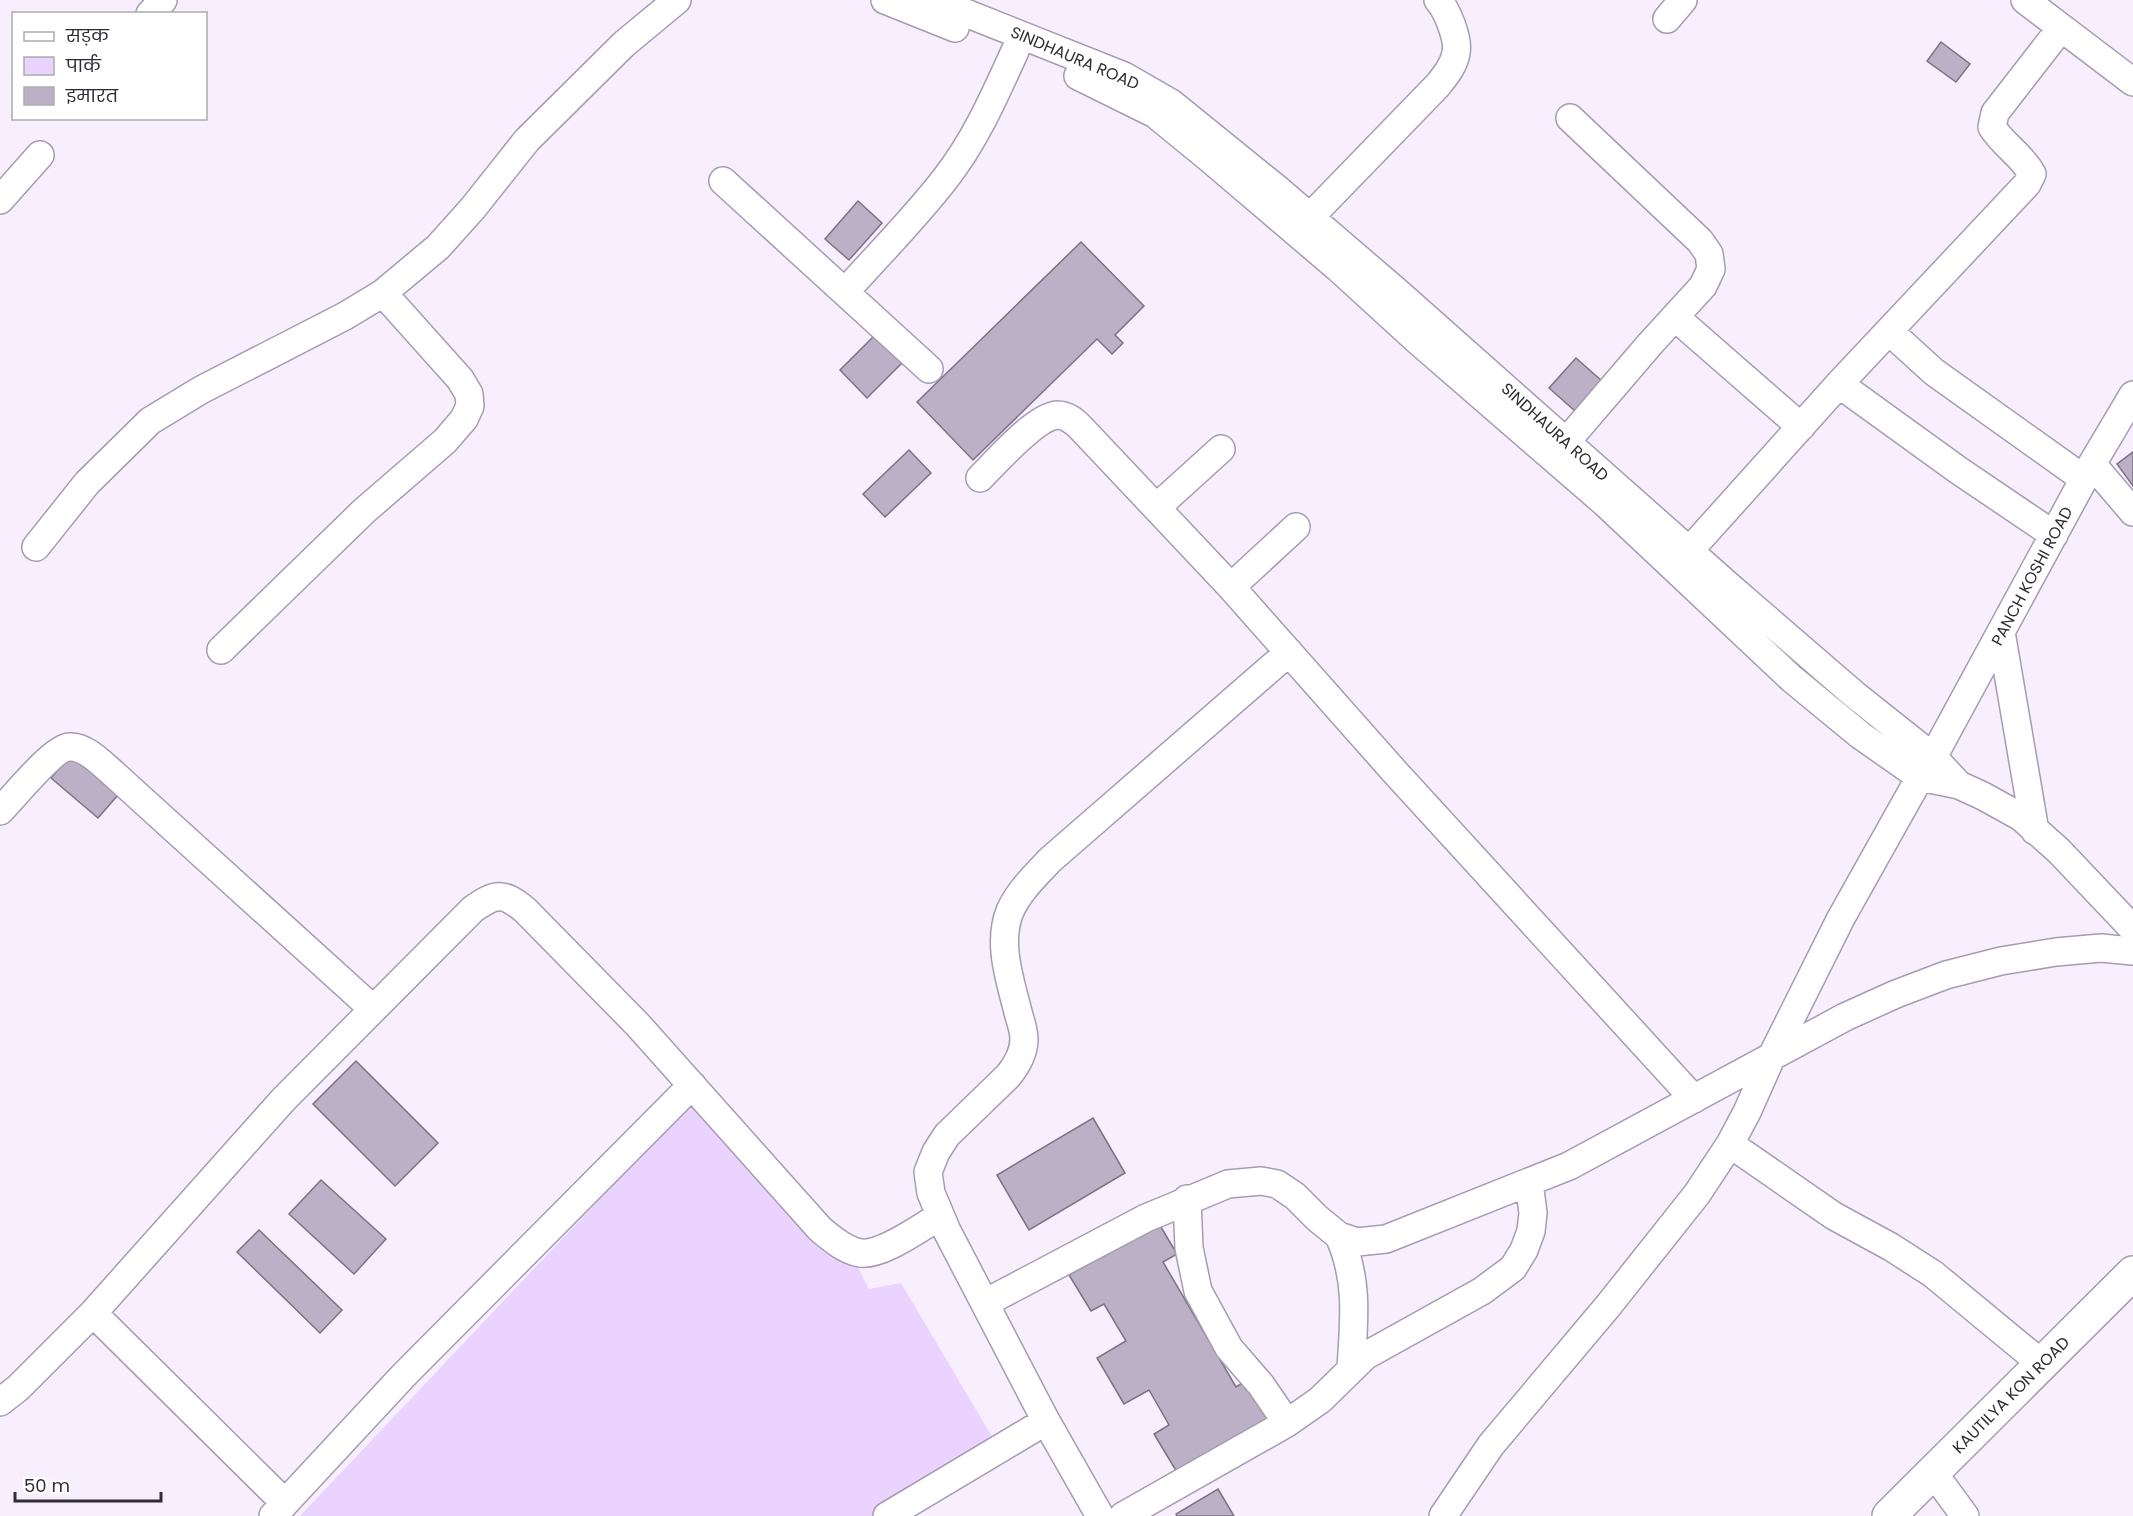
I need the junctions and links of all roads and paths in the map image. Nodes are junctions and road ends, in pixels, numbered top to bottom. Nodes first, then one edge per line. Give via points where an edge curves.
1 (163, 0) edge
2 (677, 0) edge
3 (885, 0) edge
4 (933, 0) edge
5 (1438, 0) edge
6 (2025, 0) edge
7 (152, 12) edge
8 (2061, 28) junction
9 (1015, 51) junction
10 (2133, 82) edge
11 (1570, 118) dead end
12 (40, 155) dead end
13 (723, 181) dead end
14 (0, 200) edge
15 (1310, 217) junction
16 (383, 292) junction
17 (845, 292) junction
18 (1674, 316) junction
19 (1889, 331) junction
20 (929, 369) dead end
21 (1839, 384) junction
22 (2133, 395) edge
23 (1801, 427) junction
24 (1566, 442) junction
25 (1221, 449) dead end
26 (2088, 471) junction
27 (980, 478) dead end
28 (1157, 507) junction
29 (2133, 512) edge
30 (1296, 527) dead end
31 (2054, 535) junction
32 (36, 547) dead end
33 (1689, 551) junction
34 (1231, 587) junction
35 (2001, 632) junction
36 (221, 650) dead end
37 (1289, 652) junction
38 (1927, 767) junction
39 (0, 811) edge
40 (2035, 831) junction
41 (2133, 929) edge
42 (2133, 951) edge
43 (373, 1009) junction
44 (1771, 1058) junction
45 (692, 1085) junction
46 (1694, 1099) junction
47 (1730, 1144) junction
48 (1529, 1182) junction
49 (1187, 1199) junction
50 (940, 1216) junction
51 (1339, 1236) junction
52 (2133, 1274) edge
53 (2133, 1300) edge
54 (985, 1303) junction
55 (93, 1312) junction
56 (2042, 1364) junction
57 (1351, 1368) junction
58 (0, 1402) edge
59 (1046, 1421) junction
60 (1287, 1422) junction
61 (1943, 1486) junction
62 (279, 1509) edge
63 (887, 1516) edge
64 (1100, 1516) edge
65 (1123, 1516) edge
66 (1443, 1516) edge
67 (1888, 1516) edge
68 (1914, 1516) edge
69 (1965, 1516) edge

1 - 7 street
2 - 16 street via 624,44 535,132 438,247
3 - 9 street
4 - 15 street, SINDHAURA ROAD via 1124,76 1172,103
5 - 15 street via 1452,27 1457,51 1450,70
6 - 8 street
8 - 10 street
8 - 19 street via 1995,113 1992,127 1998,137 2027,164 2032,174 2027,184
9 - 17 street via 955,166
9 - 38 street via 1090,81 1155,114 1338,268 1605,503 1792,679 1860,735
11 - 18 street via 1709,254 1711,269 1703,286
12 - 14 street
13 - 17 street
15 - 24 street, SINDHAURA ROAD
16 - 32 street via 150,421 87,483
16 - 36 street via 460,379 469,394 470,406 445,441 364,511
17 - 20 street
18 - 23 street
18 - 24 street
19 - 21 street
19 - 26 street via 1934,372
21 - 23 street
21 - 31 street
22 - 26 street, PANCH KOSHI ROAD
23 - 33 street
24 - 33 street, SINDHAURA ROAD
25 - 28 street
26 - 29 street
26 - 31 street, PANCH KOSHI ROAD
27 - 28 street via 1034,426 1045,418 1065,416 1095,441
28 - 34 street
30 - 34 street
31 - 35 street, PANCH KOSHI ROAD
33 - 38 street, SINDHAURA ROAD via 1855,695
34 - 37 street
35 - 38 street, PANCH KOSHI ROAD
35 - 40 street
37 - 46 street
37 - 50 street via 1024,887 1010,912 1004,939 1024,1037 1022,1052 1016,1067 947,1135 936,1152 928,1172
38 - 40 street, SINDHAURA ROAD via 2021,817
38 - 44 street, PANCH KOSHI ROAD via 1841,918
39 - 43 street via 55,753 68,747 81,749 116,776
40 - 41 street, SINDHAURA ROAD
42 - 44 street via 2101,948 2056,952 1946,975 1845,1017
43 - 45 street via 473,909 502,896 525,910
43 - 55 street via 283,1100
44 - 46 street
44 - 47 street, PANCH KOSHI ROAD
45 - 50 street via 833,1241 862,1253 882,1249
45 - 62 street via 404,1375
46 - 48 street via 1569,1166
47 - 56 street via 1834,1216 1933,1274
47 - 66 street, PANCH KOSHI ROAD via 1658,1244 1491,1445
48 - 51 street via 1386,1239 1357,1242
48 - 57 street via 1532,1231 1513,1268
49 - 51 street via 1228,1184 1277,1184
49 - 54 street
49 - 60 street via 1189,1248 1198,1291 1229,1348 1262,1385
50 - 54 street
51 - 57 street via 1352,1274
52 - 56 highway, KAUTILYA KON ROAD
53 - 61 highway, KAUTILYA KON ROAD
54 - 59 street
55 - 58 street
55 - 62 street
56 - 67 highway, KAUTILYA KON ROAD
57 - 60 street via 1320,1400
59 - 63 street
59 - 64 street
60 - 65 street
61 - 68 highway, KAUTILYA KON ROAD
61 - 69 street

